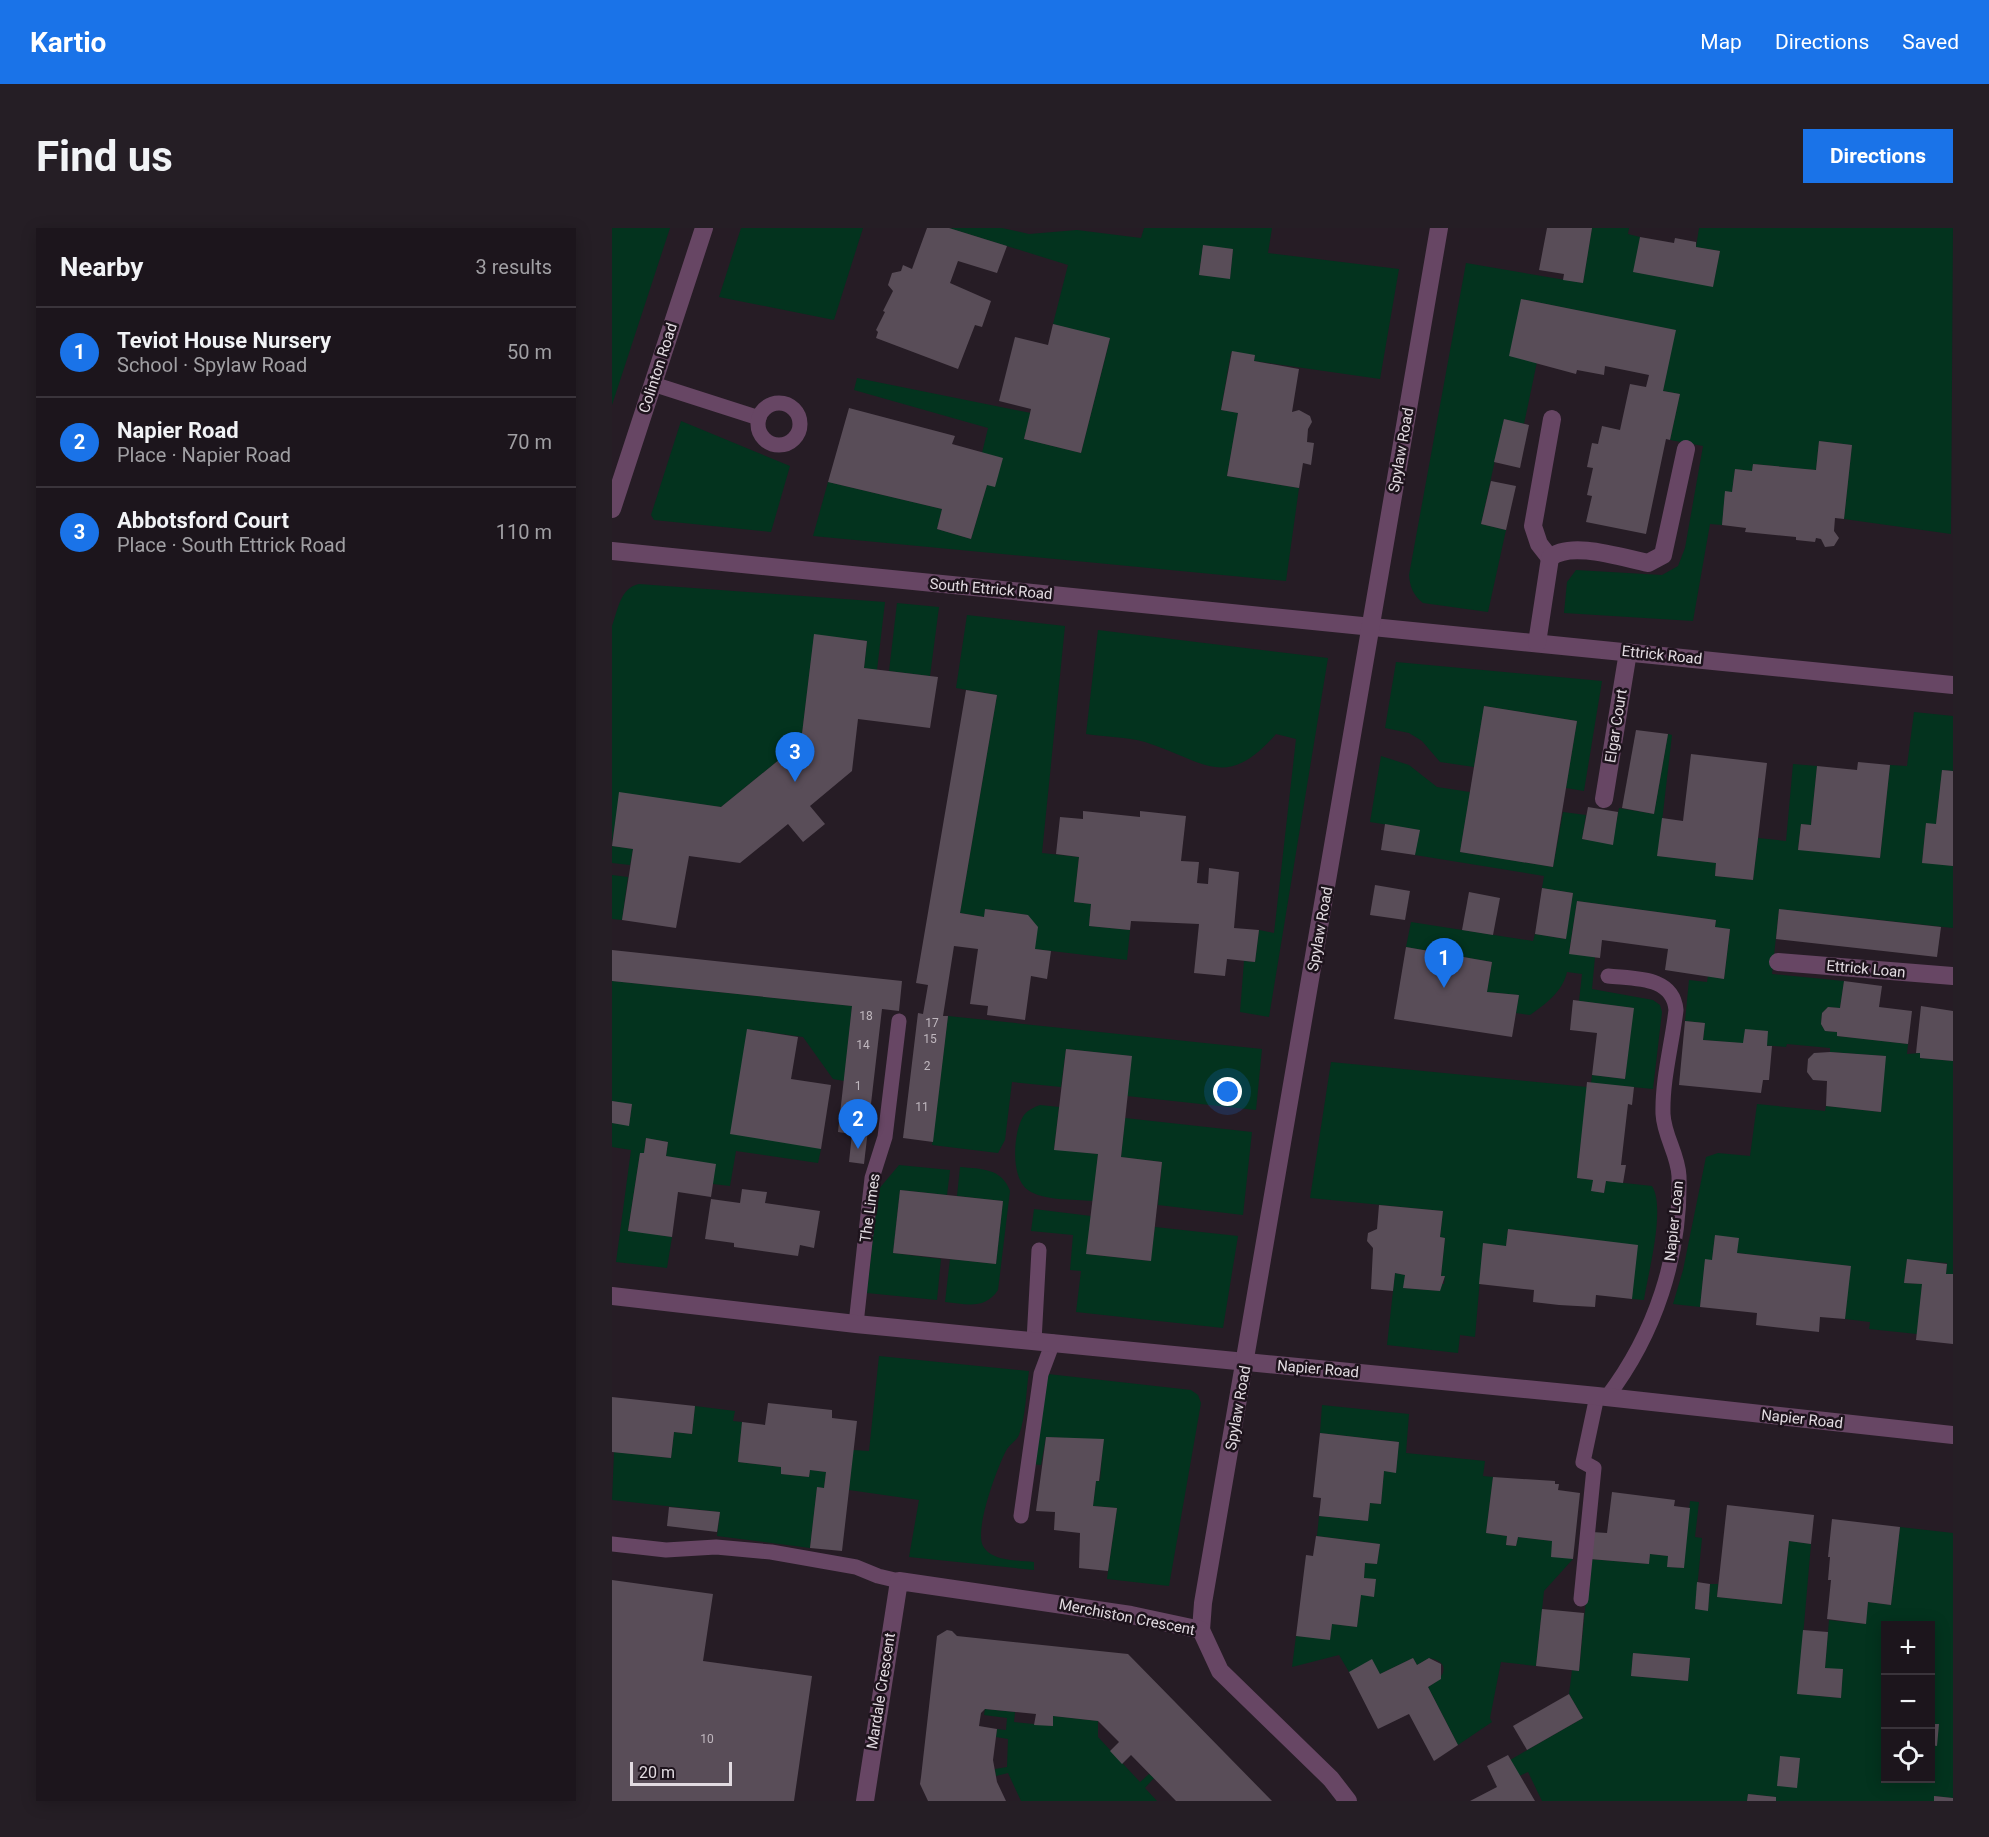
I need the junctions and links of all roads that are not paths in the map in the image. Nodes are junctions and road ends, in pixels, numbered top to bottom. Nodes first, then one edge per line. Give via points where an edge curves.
1 (704, 228) edge
2 (1439, 228) edge
3 (653, 384) junction
4 (759, 418) dead end
5 (1552, 419) dead end
6 (1686, 449) dead end
7 (615, 487) edge
8 (612, 509) edge
9 (612, 551) edge
10 (1550, 558) junction
11 (1370, 626) junction
12 (1537, 643) junction
13 (1628, 652) junction
14 (1953, 685) edge
15 (1604, 799) dead end
16 (1778, 962) dead end
17 (1608, 976) dead end
18 (1953, 976) edge
19 (898, 1021) dead end
20 (1039, 1250) dead end
21 (612, 1296) edge
22 (856, 1324) junction
23 (1034, 1341) junction
24 (1053, 1342) junction
25 (1246, 1363) junction
26 (1602, 1396) junction
27 (1953, 1436) edge
28 (1021, 1516) dead end
29 (612, 1544) edge
30 (899, 1581) junction
31 (1581, 1599) dead end
32 (1201, 1630) junction
33 (865, 1801) edge
34 (1348, 1801) edge

1 - 3 street, Colinton Road
2 - 11 street, Spylaw Road
3 - 4 lane
3 - 7 street, Colinton Road
5 - 10 street via 1533,526 1539,544
6 - 10 street via 1667,545 1660,558 1648,563 1569,549
7 - 8 street, Colinton Road
9 - 11 street, South Ettrick Road
10 - 12 street
11 - 12 street, Ettrick Road
11 - 25 street, Spylaw Road
12 - 13 street, Ettrick Road
13 - 14 street, Ettrick Road
13 - 15 street, Elgar Court
16 - 18 street, Ettrick Loan
17 - 26 lane, Napier Loan via 1654,982 1667,987 1673,995 1676,1010 1663,1114 1679,1174 1674,1238 1664,1290 1627,1371
19 - 22 lane, The Limes via 885,1137 872,1178
20 - 23 lane
21 - 22 street, Napier Road
22 - 23 street, Napier Road
23 - 24 street, Napier Road
24 - 25 street, Napier Road
24 - 28 lane via 1041,1374
25 - 26 street, Napier Road
25 - 32 street, Spylaw Road
26 - 27 street, Napier Road
26 - 31 lane via 1583,1462 1594,1468
29 - 30 lane via 666,1550 716,1547 771,1552 856,1568
30 - 32 street, Merchiston Crescent via 1131,1615
30 - 33 street, Mardale Crescent
32 - 34 street, Merchiston Crescent via 1220,1671 1331,1779

